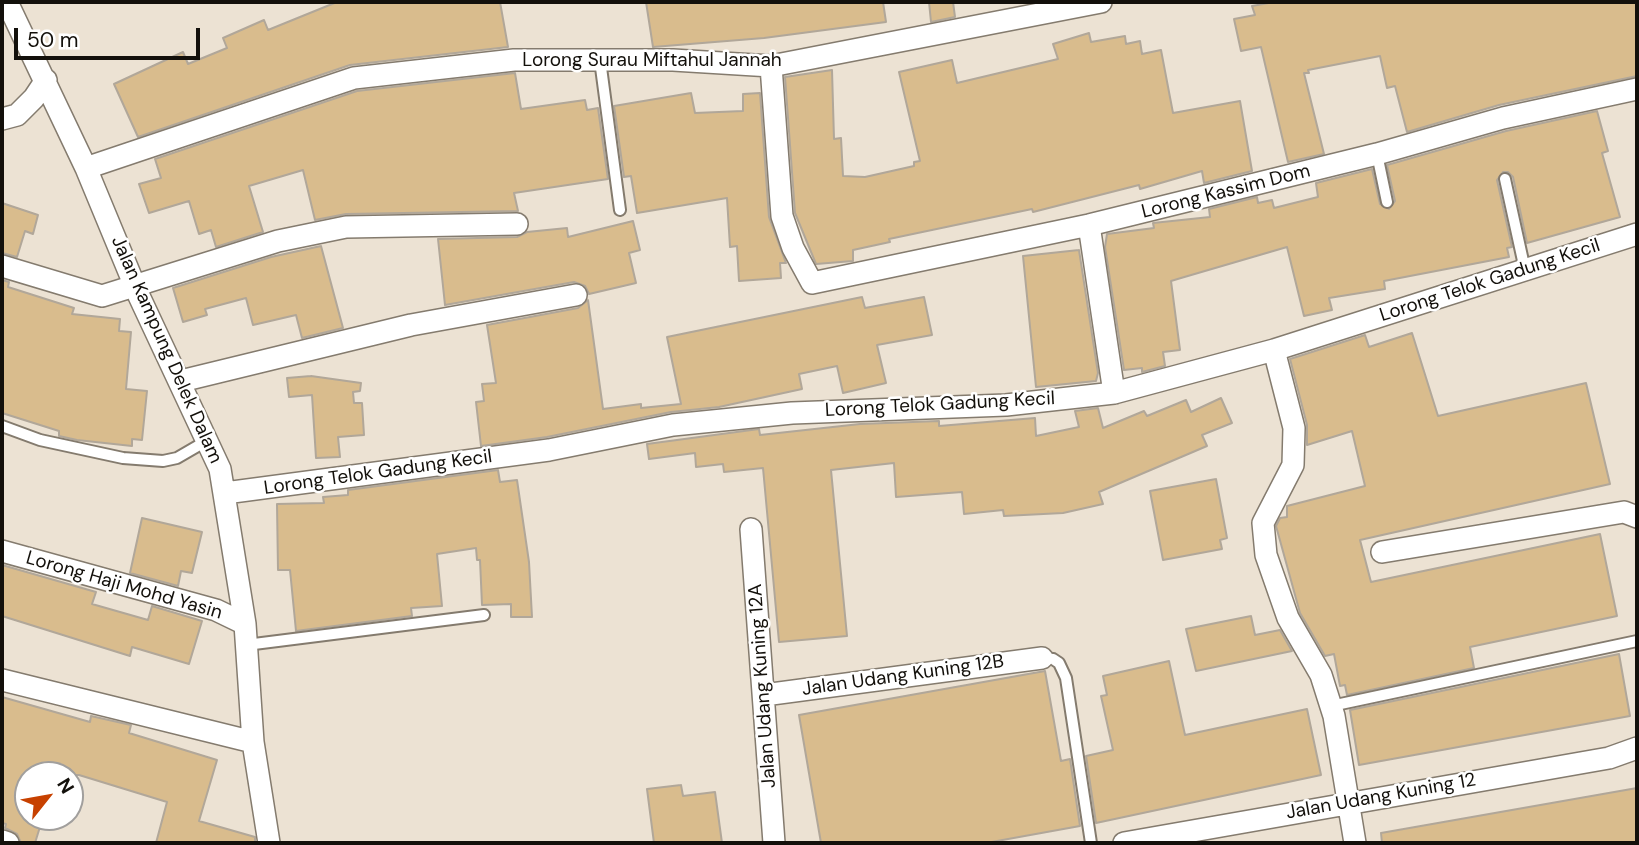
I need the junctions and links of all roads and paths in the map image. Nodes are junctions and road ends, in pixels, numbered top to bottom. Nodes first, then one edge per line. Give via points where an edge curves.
1 (7, 2) edge
2 (1101, 2) edge
3 (600, 60) junction
4 (771, 66) junction
5 (46, 80) junction
6 (1637, 89) edge
7 (2, 119) edge
8 (1377, 154) junction
9 (86, 168) junction
10 (1505, 179) dead end
11 (1387, 202) dead end
12 (621, 210) dead end
13 (517, 224) dead end
14 (1089, 225) junction
15 (1637, 234) edge
16 (2, 266) edge
17 (1525, 270) junction
18 (134, 284) junction
19 (576, 295) dead end
20 (1275, 350) junction
21 (181, 381) junction
22 (1114, 393) junction
23 (2, 426) edge
24 (208, 440) junction
25 (225, 494) junction
26 (1637, 517) edge
27 (751, 529) dead end
28 (2, 551) edge
29 (1382, 552) dead end
30 (485, 615) dead end
31 (245, 634) junction
32 (1637, 641) edge
33 (1042, 658) joint
34 (2, 680) edge
35 (764, 695) junction
36 (1331, 706) junction
37 (253, 742) junction
38 (1637, 748) edge
39 (1347, 802) junction
40 (2, 841) edge
41 (8, 843) edge
42 (269, 843) edge
43 (774, 843) edge
44 (1091, 843) edge
45 (1124, 843) edge
46 (1355, 843) edge

1 - 5 street, Jalan Kampung Delek Dalam
2 - 4 street, Lorong Surau Miftahul Jannah
3 - 4 street, Lorong Surau Miftahul Jannah
3 - 9 street, Lorong Surau Miftahul Jannah via 514,60 354,78
3 - 12 lane
4 - 14 street, Lorong Kassim Dom via 782,216 812,283
5 - 7 street via 17,115
5 - 9 street, Jalan Kampung Delek Dalam
6 - 8 street, Lorong Kassim Dom via 1503,118
8 - 11 lane
8 - 14 street, Lorong Kassim Dom
9 - 18 street, Jalan Kampung Delek Dalam
10 - 17 lane
13 - 18 street via 346,227 278,241
14 - 22 street
15 - 17 street, Lorong Telok Gadung Kecil
16 - 18 street via 102,296
17 - 20 street, Lorong Telok Gadung Kecil
18 - 21 street, Jalan Kampung Delek Dalam
19 - 21 street via 411,325
20 - 22 street, Lorong Telok Gadung Kecil
20 - 36 street via 1294,428 1293,465 1263,523 1266,555 1288,618 1321,676
21 - 24 street, Jalan Kampung Delek Dalam
22 - 25 street, Lorong Telok Gadung Kecil via 1006,405 792,413 673,425 549,450
23 - 24 lane via 40,440 123,458 163,461
24 - 25 street, Jalan Kampung Delek Dalam
25 - 31 street, Jalan Kampung Delek Dalam
26 - 29 street via 1624,512
27 - 35 street, Jalan Udang Kuning 12A
28 - 31 street, Lorong Haji Mohd Yasin via 216,610
30 - 31 lane
31 - 37 street, Jalan Kampung Delek Dalam
32 - 36 lane
33 - 35 street, Jalan Udang Kuning 12B
33 - 44 lane via 1059,663 1066,678
34 - 37 street
35 - 43 street, Jalan Udang Kuning 12A
36 - 39 street
37 - 42 street, Jalan Kampung Delek Dalam
38 - 39 street, Jalan Udang Kuning 12 via 1609,758
39 - 45 street, Jalan Udang Kuning 12
39 - 46 street
40 - 41 street

